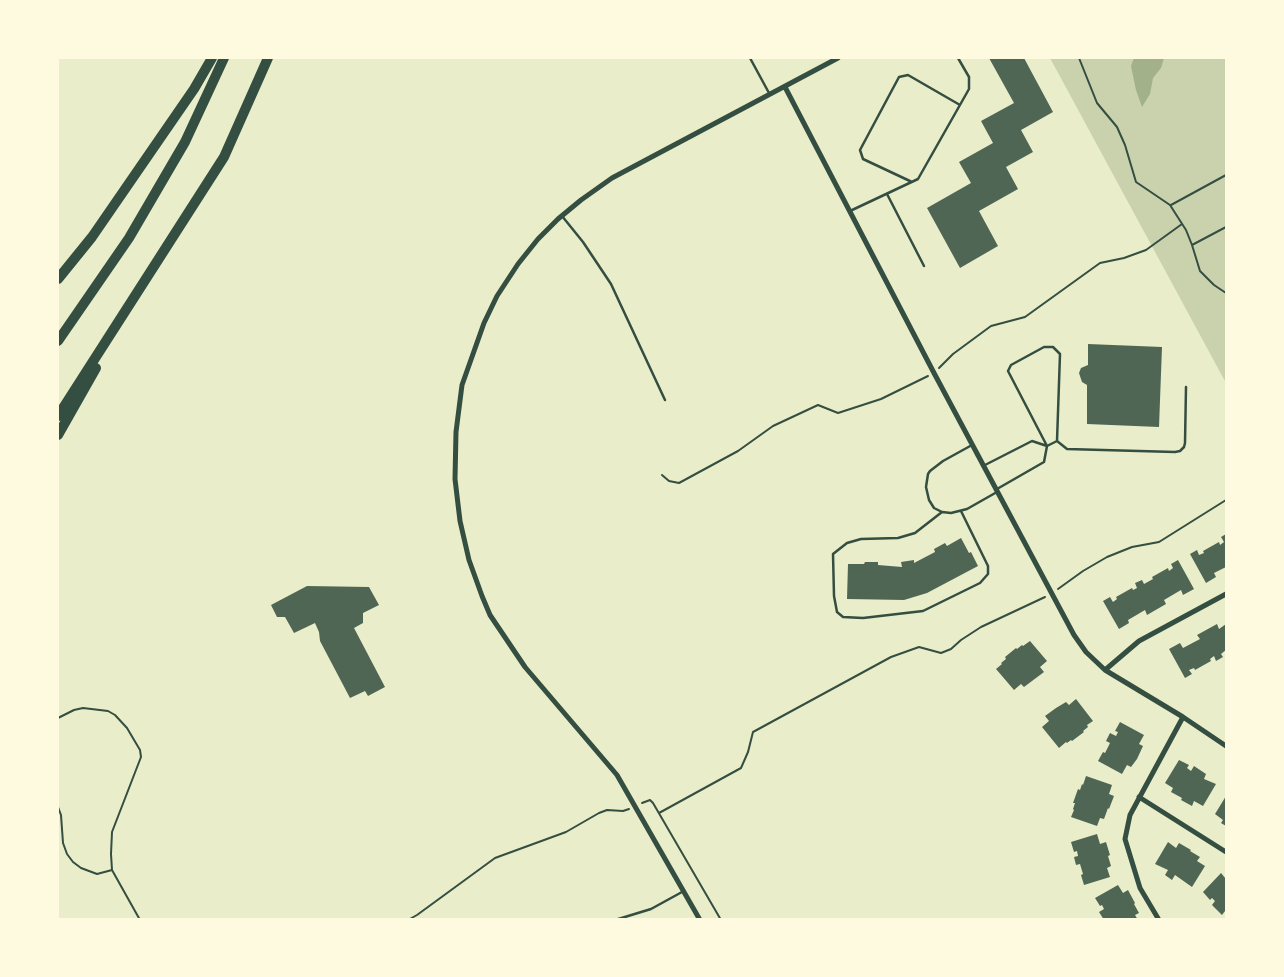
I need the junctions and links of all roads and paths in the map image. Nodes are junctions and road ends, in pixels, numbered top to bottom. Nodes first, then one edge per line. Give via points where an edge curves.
1 (212, 58) edge
2 (224, 58) edge
3 (268, 58) edge
4 (750, 58) edge
5 (838, 58) edge
6 (958, 58) edge
7 (1079, 58) edge
8 (785, 87) junction
9 (770, 95) junction
10 (960, 105) junction
11 (1226, 175) edge
12 (912, 182) junction
13 (887, 194) junction
14 (1170, 205) junction
15 (850, 212) junction
16 (562, 216) junction
17 (1226, 227) edge
18 (1192, 245) junction
19 (159, 259) junction
20 (924, 266) dead end
21 (58, 279) edge
22 (1226, 293) edge
23 (58, 341) edge
24 (1186, 387) dead end
25 (665, 400) dead end
26 (58, 416) edge
27 (58, 435) edge
28 (1056, 441) junction
29 (972, 445) junction
30 (1047, 446) junction
31 (983, 466) junction
32 (996, 491) junction
33 (1226, 500) edge
34 (961, 511) junction
35 (942, 512) junction
36 (1052, 594) junction
37 (1226, 594) edge
38 (1105, 670) junction
39 (1183, 717) junction
40 (58, 718) edge
41 (1226, 746) edge
42 (1138, 797) junction
43 (636, 806) junction
44 (58, 807) edge
45 (659, 813) junction
46 (1226, 852) edge
47 (112, 870) junction
48 (684, 891) junction
49 (140, 920) edge
50 (408, 920) edge
51 (615, 920) edge
52 (700, 920) edge
53 (721, 920) edge
54 (1159, 920) edge

1 - 21 highway via 92,237
2 - 23 highway via 185,142 129,238
3 - 19 highway via 224,157
4 - 9 lane
5 - 8 street
6 - 10 lane via 969,77 969,89
7 - 14 path via 1097,103 1117,127 1125,144 1136,182
8 - 9 street
8 - 15 street
9 - 16 street via 612,178
10 - 12 lane via 918,179
10 - 12 lane via 908,75 899,77 860,150 863,159
11 - 14 path
12 - 13 lane
13 - 15 lane
13 - 20 lane
14 - 18 path
15 - 29 street
16 - 25 lane via 584,242 611,284
16 - 43 street via 518,264 497,296 473,350 462,385 456,432 458,508 468,560 490,615 525,667 617,776
17 - 18 path
18 - 22 path via 1200,271
19 - 26 highway
19 - 27 highway
24 - 28 lane via 1185,442 1180,451 1067,448
28 - 30 lane
28 - 30 lane via 1061,360 1060,354 1049,346 1011,365 1008,372
29 - 31 street
29 - 35 lane via 943,461 928,474 927,494 932,505
30 - 31 lane via 1032,441
30 - 32 lane via 1044,462
31 - 32 street
32 - 34 lane
32 - 36 street
33 - 36 path via 1159,542 1132,547 1099,562
34 - 35 lane
34 - 35 lane via 988,566 988,574 980,583 923,611 843,618 837,612 834,596 833,554 847,542 898,538 915,533
36 - 38 street via 1074,635
36 - 45 path via 981,627 941,653 919,647 891,657 753,732 741,768
37 - 38 street via 1139,641
38 - 39 street
39 - 41 street
39 - 42 street
40 - 47 path via 83,708 108,711 127,728 140,750 141,757 112,832
42 - 46 street
42 - 54 street via 1124,839 1140,888
43 - 45 path via 650,800
43 - 48 street
43 - 50 path via 623,811 607,810 566,832 495,858
44 - 47 path via 63,844 73,862 97,874
45 - 53 path
47 - 49 path
48 - 51 lane via 651,909
48 - 52 street

